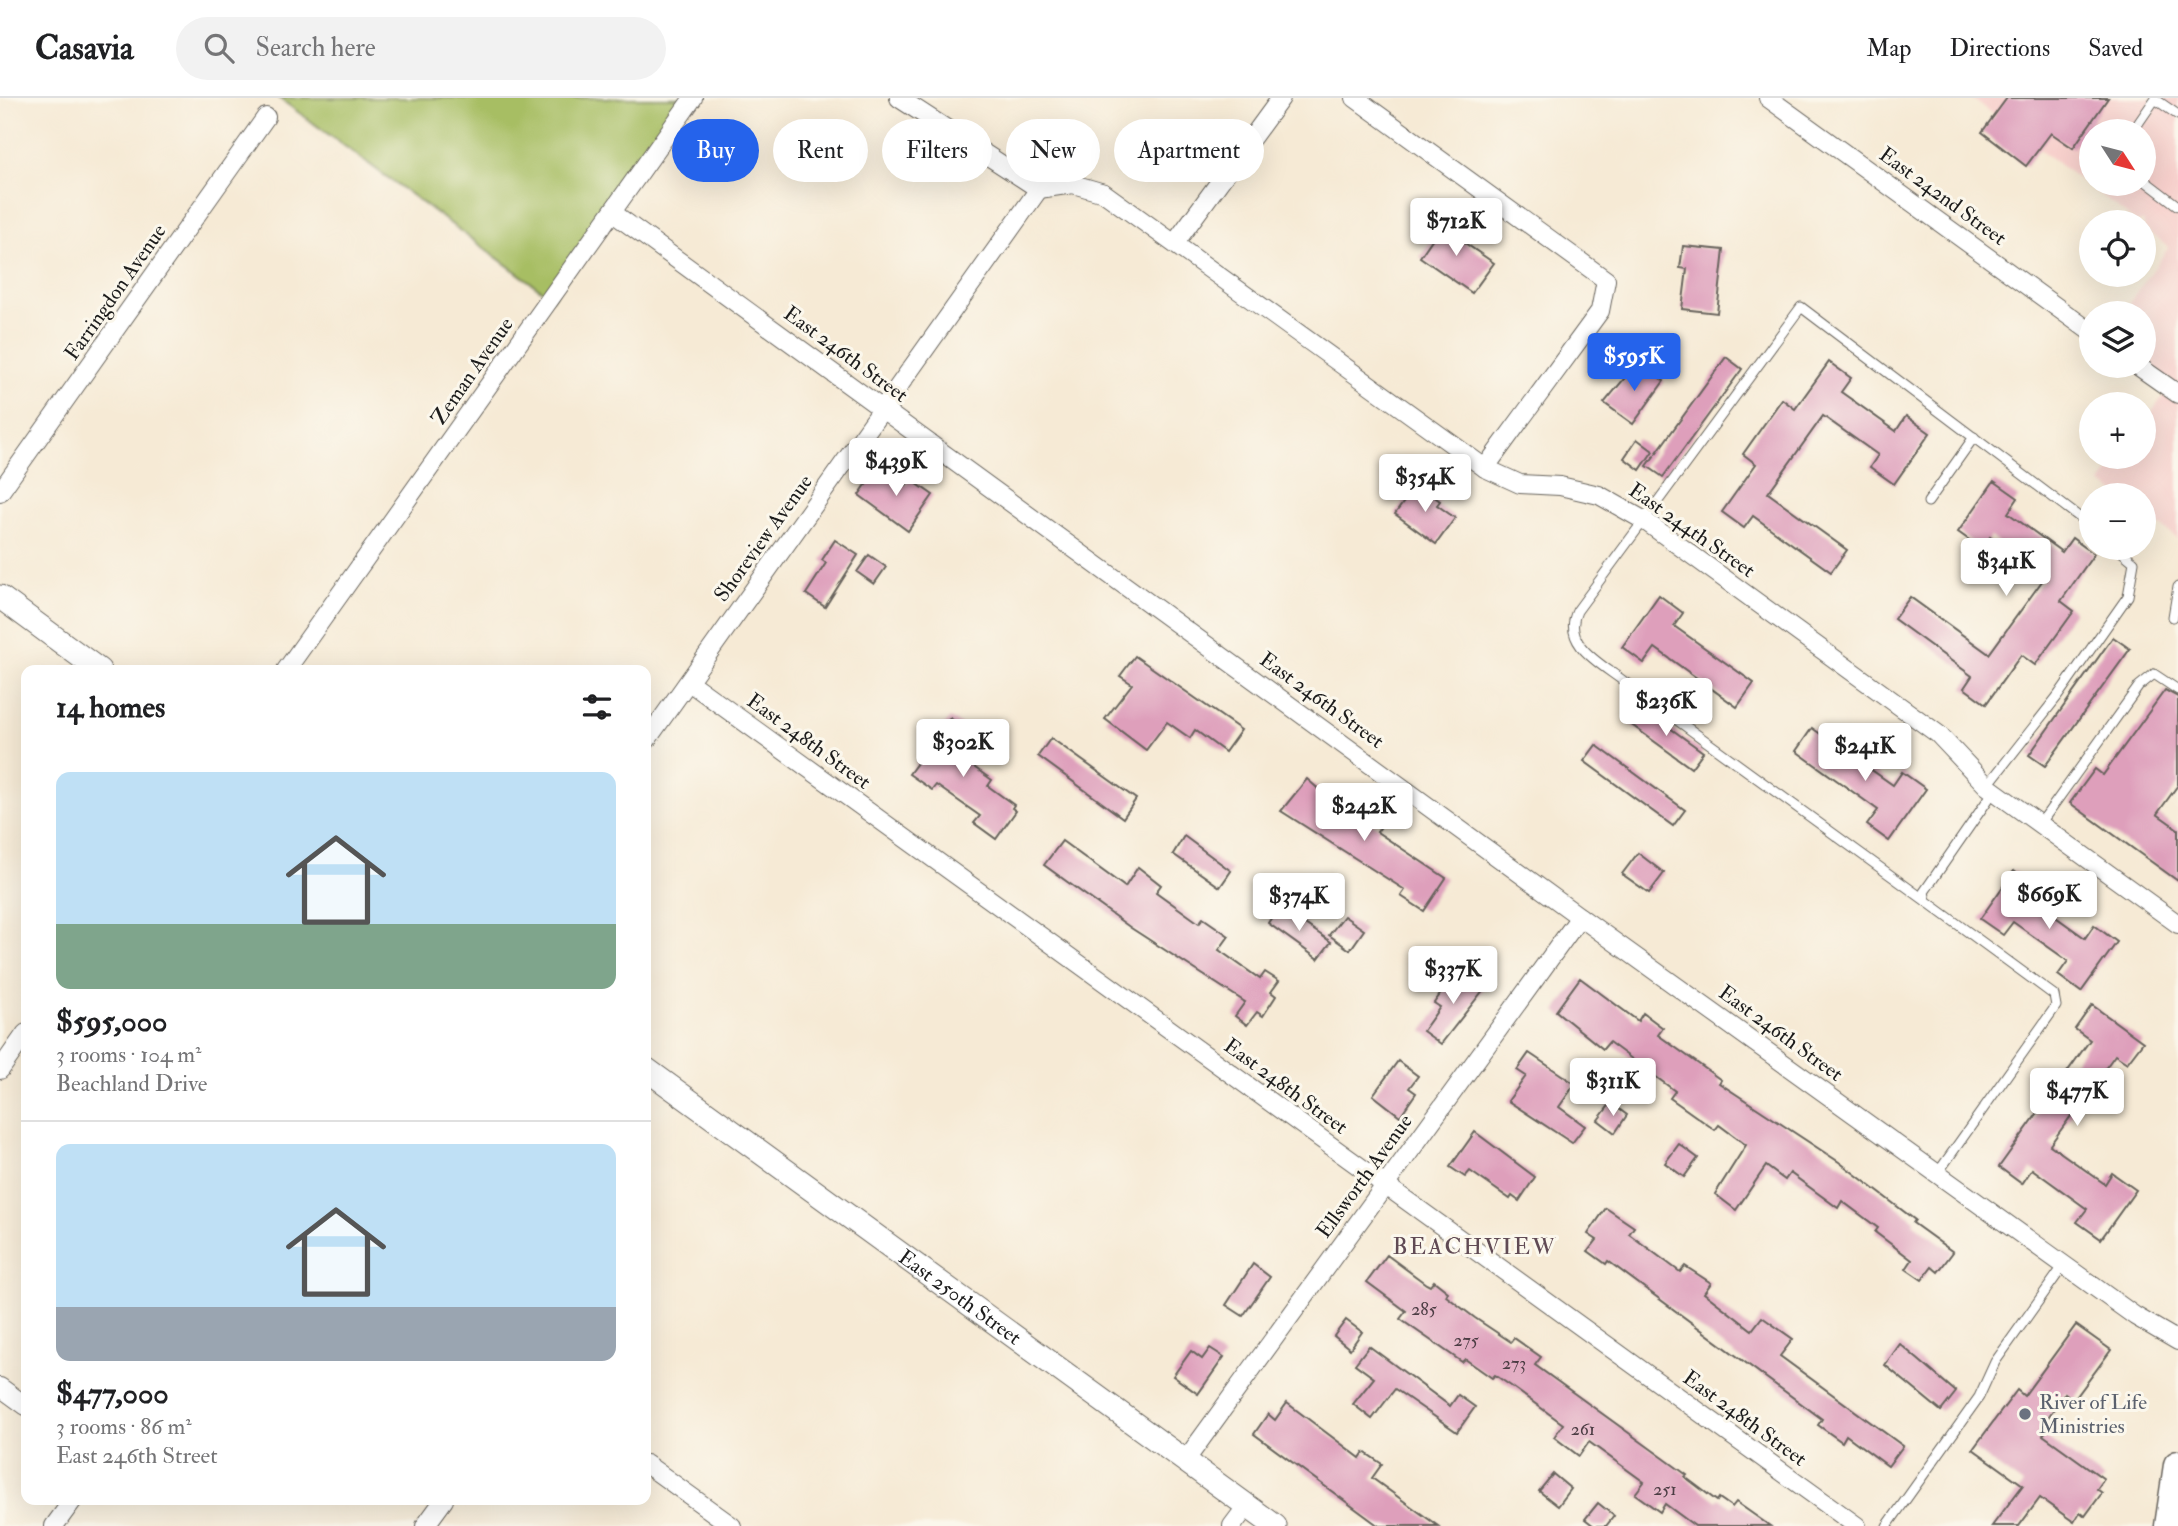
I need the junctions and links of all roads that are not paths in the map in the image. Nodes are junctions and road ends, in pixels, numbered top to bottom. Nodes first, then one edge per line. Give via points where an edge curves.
1 (693, 98) edge
2 (899, 98) edge
3 (1355, 98) edge
4 (1768, 98) edge
5 (1279, 101) edge
6 (2178, 115) edge
7 (267, 117) dead end
8 (2141, 119) edge
9 (1039, 189) junction
10 (2156, 189) edge
11 (2178, 206) edge
12 (613, 213) junction
13 (1175, 243) junction
14 (2079, 323) edge
15 (2155, 378) edge
16 (2178, 394) edge
17 (883, 409) junction
18 (1974, 436) junction
19 (1485, 468) junction
20 (0, 492) edge
21 (1928, 502) dead end
22 (2079, 517) edge
23 (1645, 521) junction
24 (2132, 560) edge
25 (2178, 587) edge
26 (0, 597) edge
27 (2173, 617) dead end
28 (92, 665) edge
29 (290, 665) edge
30 (688, 682) junction
31 (2178, 690) edge
32 (651, 734) edge
33 (1990, 788) junction
34 (2040, 824) junction
35 (1926, 901) junction
36 (1580, 917) junction
37 (2178, 924) edge
38 (21, 1040) edge
39 (0, 1070) edge
40 (651, 1073) edge
41 (1937, 1174) junction
42 (1385, 1186) junction
43 (2064, 1265) junction
44 (2178, 1341) edge
45 (0, 1387) edge
46 (21, 1402) edge
47 (1185, 1461) junction
48 (2178, 1465) edge
49 (651, 1468) edge
50 (69, 1505) edge
51 (440, 1505) edge
52 (1247, 1506) junction
53 (54, 1526) edge
54 (425, 1526) edge
55 (732, 1526) edge
56 (1232, 1526) edge
57 (1275, 1526) edge
58 (1857, 1526) edge
59 (1887, 1526) edge
60 (2169, 1526) edge

1 - 12 street, Zeman Avenue
2 - 9 street
3 - 19 street via 1606,280 1600,311
4 - 14 street, East 242nd Street
5 - 13 street
6 - 8 lane via 2155,99
7 - 20 street, Farringdon Avenue
9 - 13 street, East 244th Street via 1073,184 1104,193
9 - 17 street, Shoreview Avenue
10 - 11 lane
12 - 17 street, East 246th Street
12 - 29 street, Zeman Avenue
13 - 19 street, East 244th Street
15 - 16 street
17 - 30 street, Shoreview Avenue
17 - 36 street, East 246th Street
18 - 21 lane
18 - 22 lane
18 - 23 lane via 1801,307
19 - 23 street, East 244th Street via 1520,484 1560,486 1599,495
23 - 33 street, East 244th Street via 1938,734
23 - 35 lane via 1577,611 1570,625 1573,638 1626,683
24 - 33 lane via 2128,596
25 - 27 lane
26 - 28 street
30 - 32 street, Shoreview Avenue
30 - 42 street, East 248th Street
31 - 34 lane via 2154,674 2139,686
33 - 34 street, East 244th Street
33 - 35 lane via 1924,892
34 - 37 street, East 244th Street
35 - 41 lane via 2054,995 2056,1006
36 - 41 street, East 246th Street
36 - 42 street, Ellsworth Avenue
38 - 39 street
40 - 47 street, East 250th Street
41 - 43 street, East 246th Street
42 - 47 street, Ellsworth Avenue
42 - 58 street, East 248th Street
43 - 44 street, East 246th Street
43 - 59 lane via 1995,1362 1979,1397
45 - 46 street
47 - 52 street, East 250th Street
48 - 60 main road
49 - 55 street
50 - 53 street
51 - 54 street
52 - 56 street
52 - 57 street, East 250th Street

